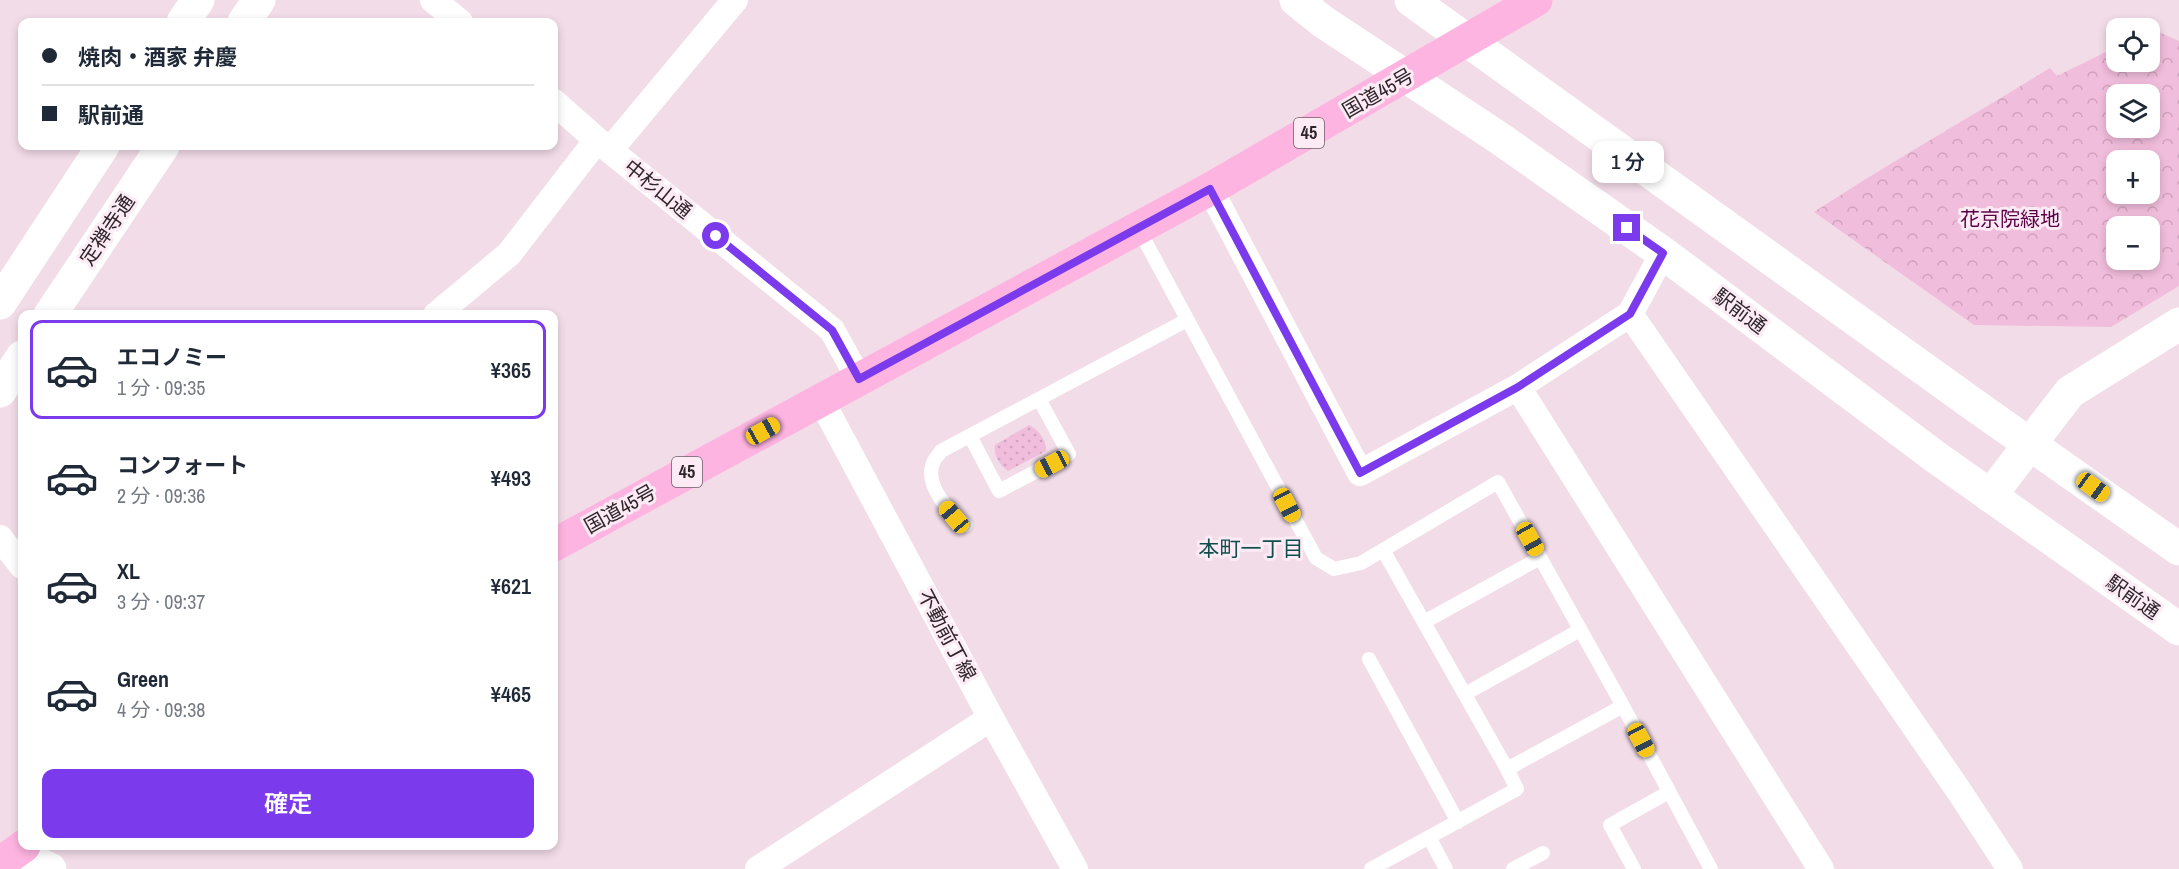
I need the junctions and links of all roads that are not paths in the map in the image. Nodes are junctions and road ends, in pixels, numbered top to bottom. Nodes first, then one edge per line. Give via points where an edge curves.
1 (198, 0) edge
2 (259, 0) edge
3 (433, 0) edge
4 (735, 0) edge
5 (1296, 0) edge
6 (1411, 0) edge
7 (1536, 0) edge
8 (186, 18) edge
9 (247, 18) edge
10 (455, 18) edge
11 (1467, 40) junction
12 (1407, 76) junction
13 (558, 105) edge
14 (604, 145) junction
15 (100, 150) edge
16 (160, 150) edge
17 (1210, 189) junction
18 (1138, 228) junction
19 (1663, 253) junction
20 (0, 303) edge
21 (53, 310) edge
22 (442, 310) edge
23 (1630, 314) junction
24 (1187, 320) junction
25 (2179, 324) edge
26 (18, 363) edge
27 (859, 379) junction
28 (1518, 387) junction
29 (0, 391) edge
30 (1039, 399) junction
31 (821, 400) junction
32 (970, 436) junction
33 (2031, 443) junction
34 (1990, 496) junction
35 (966, 525) dead end
36 (0, 538) edge
37 (558, 543) edge
38 (2179, 549) edge
39 (1383, 550) junction
40 (1540, 558) junction
41 (18, 561) edge
42 (1424, 622) junction
43 (2179, 629) edge
44 (1580, 630) junction
45 (1369, 659) dead end
46 (1465, 694) junction
47 (1623, 705) junction
48 (991, 718) junction
49 (1507, 769) junction
50 (1669, 792) junction
51 (1458, 822) junction
52 (1429, 837) junction
53 (9, 852) edge
54 (1544, 853) dead end
55 (50, 869) edge
56 (758, 869) edge
57 (1075, 869) edge
58 (1371, 869) edge
59 (1446, 869) edge
60 (1513, 869) edge
61 (1634, 869) edge
62 (1712, 869) edge
63 (1821, 869) edge
64 (2010, 869) edge

1 - 8 street
2 - 9 street
3 - 10 street
4 - 14 street
5 - 12 street, 駅前通
6 - 11 street
7 - 11 highway, 国道45号 / 45
11 - 12 highway, 国道45号 / 45
11 - 33 street
12 - 17 highway, 国道45号 / 45
12 - 19 street, 駅前通
13 - 14 street, 中杉山通
14 - 22 street via 509,254
14 - 27 street, 中杉山通 via 832,330
15 - 20 street
16 - 21 street, 定禅寺通
17 - 18 highway, 国道45号 / 45
17 - 28 street via 1360,473
18 - 24 lane
18 - 27 highway, 国道45号 / 45
19 - 23 street
19 - 34 street, 駅前通
23 - 28 street
23 - 64 street
24 - 30 lane
24 - 39 lane via 1316,558 1334,569 1361,563
25 - 33 street via 2070,392
26 - 29 street
27 - 31 highway, 国道45号 / 45
28 - 63 street
30 - 32 lane
30 - 32 lane via 1069,454 999,491
31 - 37 highway, 国道45号 / 45
31 - 48 street, 不動前丁線
32 - 35 lane via 941,451 932,464 932,480 939,498
33 - 34 street
33 - 38 street
34 - 43 street, 駅前通
36 - 41 street
39 - 40 lane via 1498,482
39 - 42 lane
40 - 42 lane
40 - 44 lane
42 - 46 lane
44 - 46 lane
44 - 47 lane
45 - 51 lane
46 - 49 lane
47 - 49 lane
47 - 50 lane
48 - 56 street
48 - 57 street, 不動前丁線
49 - 51 lane via 1517,789
50 - 61 lane via 1610,825
50 - 62 lane
51 - 52 lane
52 - 58 lane
52 - 59 lane
53 - 55 street
54 - 60 lane

